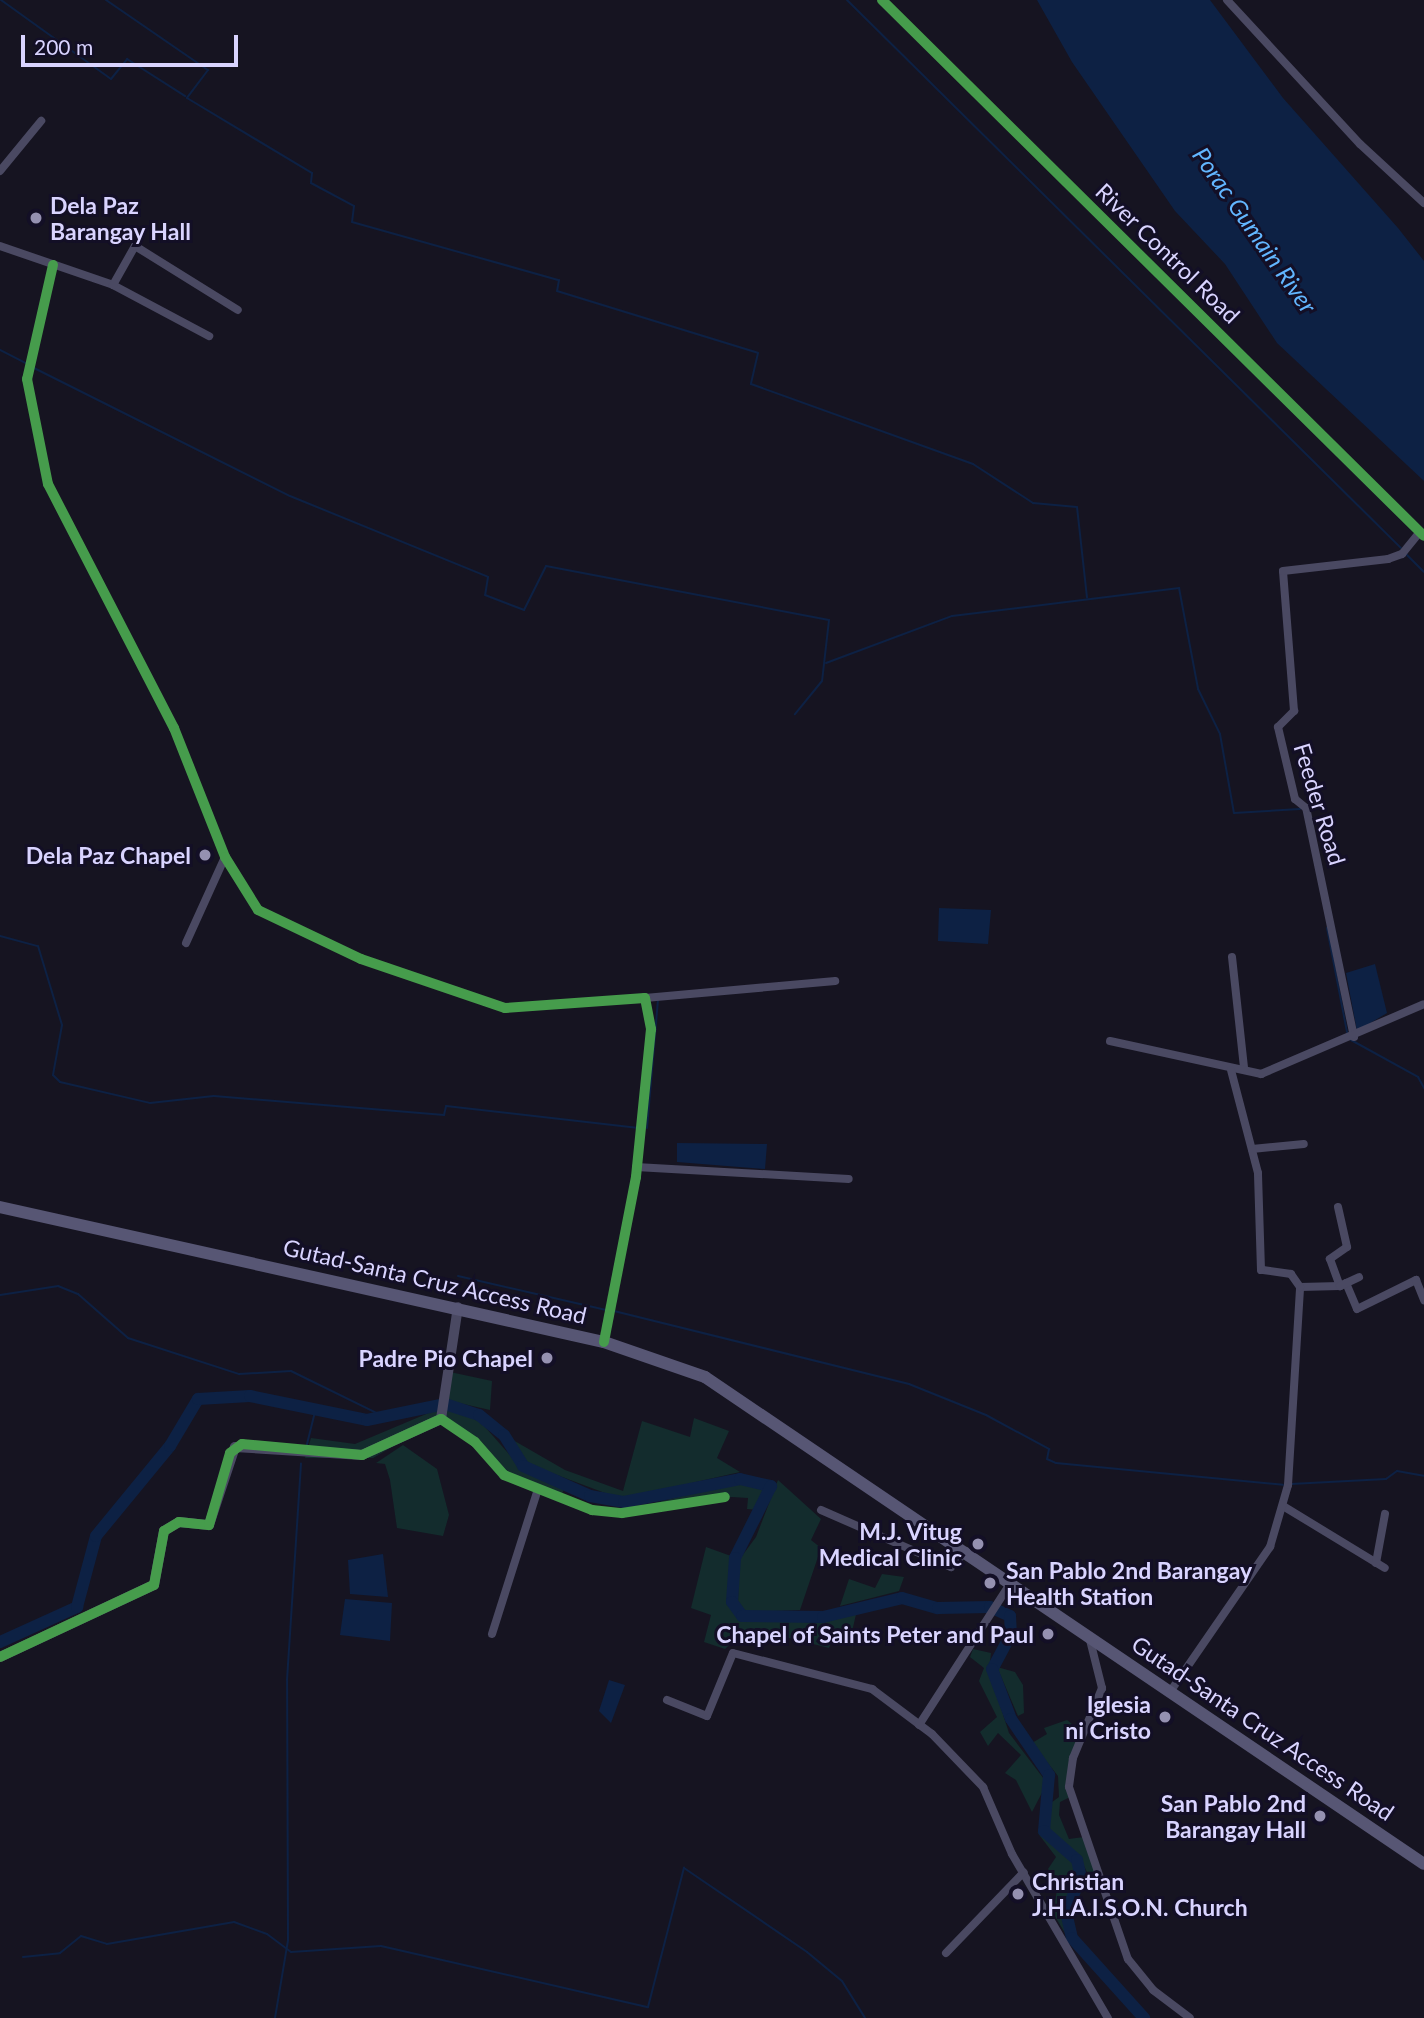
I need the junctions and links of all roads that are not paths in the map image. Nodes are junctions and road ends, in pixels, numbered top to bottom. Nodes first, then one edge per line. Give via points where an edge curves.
1 (882, 0) edge
2 (1227, 0) edge
3 (41, 121) dead end
4 (0, 171) edge
5 (1424, 203) edge
6 (0, 246) edge
7 (53, 265) junction
8 (113, 285) junction
9 (238, 310) dead end
10 (209, 336) dead end
11 (1422, 534) edge
12 (225, 857) junction
13 (186, 943) dead end
14 (1231, 957) dead end
15 (835, 981) dead end
16 (645, 998) junction
17 (1424, 1004) edge
18 (1351, 1038) junction
19 (1110, 1041) dead end
20 (1244, 1068) junction
21 (1231, 1070) junction
22 (1304, 1144) dead end
23 (1252, 1149) junction
24 (636, 1167) junction
25 (849, 1179) dead end
26 (0, 1207) edge
27 (1338, 1207) dead end
28 (1359, 1277) dead end
29 (1420, 1278) edge
30 (1343, 1284) junction
31 (1300, 1287) junction
32 (1424, 1300) edge
33 (458, 1307) junction
34 (604, 1342) junction
35 (440, 1414) junction
36 (537, 1492) junction
37 (725, 1497) dead end
38 (1283, 1506) junction
39 (821, 1510) dead end
40 (1385, 1514) dead end
41 (966, 1551) junction
42 (1376, 1563) junction
43 (1385, 1568) dead end
44 (1011, 1582) junction
45 (492, 1634) dead end
46 (1089, 1635) junction
47 (0, 1657) edge
48 (1172, 1689) junction
49 (667, 1700) dead end
50 (919, 1725) junction
51 (1424, 1864) edge
52 (1024, 1872) junction
53 (946, 1953) dead end
54 (1108, 2018) edge
55 (1190, 2018) edge

1 - 11 street, River Control Road
2 - 5 street via 1360,144
3 - 4 street
6 - 7 street
7 - 8 street
7 - 12 street via 27,379 38,453 66,527 174,727
8 - 9 street via 135,246
8 - 10 street
11 - 18 street, Feeder Road via 1402,554 1388,559 1283,571 1294,711 1278,727 1295,799 1309,820
12 - 13 street
12 - 16 street via 258,910 361,960 466,999 505,1008
14 - 20 street
15 - 16 street
16 - 24 street via 651,1029
17 - 18 street
18 - 20 street via 1261,1074
19 - 21 street
20 - 21 street
21 - 23 street via 1240,1122
22 - 23 street
23 - 31 street via 1261,1270 1290,1274
24 - 25 street
24 - 34 street
26 - 33 main road, Gutad-Santa Cruz Access Road
27 - 30 street via 1348,1247 1330,1259
28 - 30 street
29 - 30 street via 1357,1309
29 - 32 street
30 - 31 street
31 - 38 street
33 - 34 main road, Gutad-Santa Cruz Access Road
33 - 35 street
34 - 41 main road, Gutad-Santa Cruz Access Road via 705,1377
35 - 36 street via 475,1442 504,1475
35 - 47 street via 362,1455 235,1447 209,1525 179,1522 164,1531 155,1585
36 - 37 street via 612,1513
36 - 45 street
38 - 42 street
38 - 48 street via 1270,1547
39 - 41 street via 951,1567
40 - 42 street
41 - 44 main road, Gutad-Santa Cruz Access Road
42 - 43 street
44 - 46 main road, Gutad-Santa Cruz Access Road
44 - 50 street
46 - 48 main road, Gutad-Santa Cruz Access Road
46 - 55 street via 1102,1688 1073,1758 1069,1787 1128,1959 1146,1984
48 - 51 main road, Gutad-Santa Cruz Access Road
49 - 50 street via 707,1716 733,1653 872,1689
50 - 52 street via 983,1787
52 - 53 street
52 - 54 street

